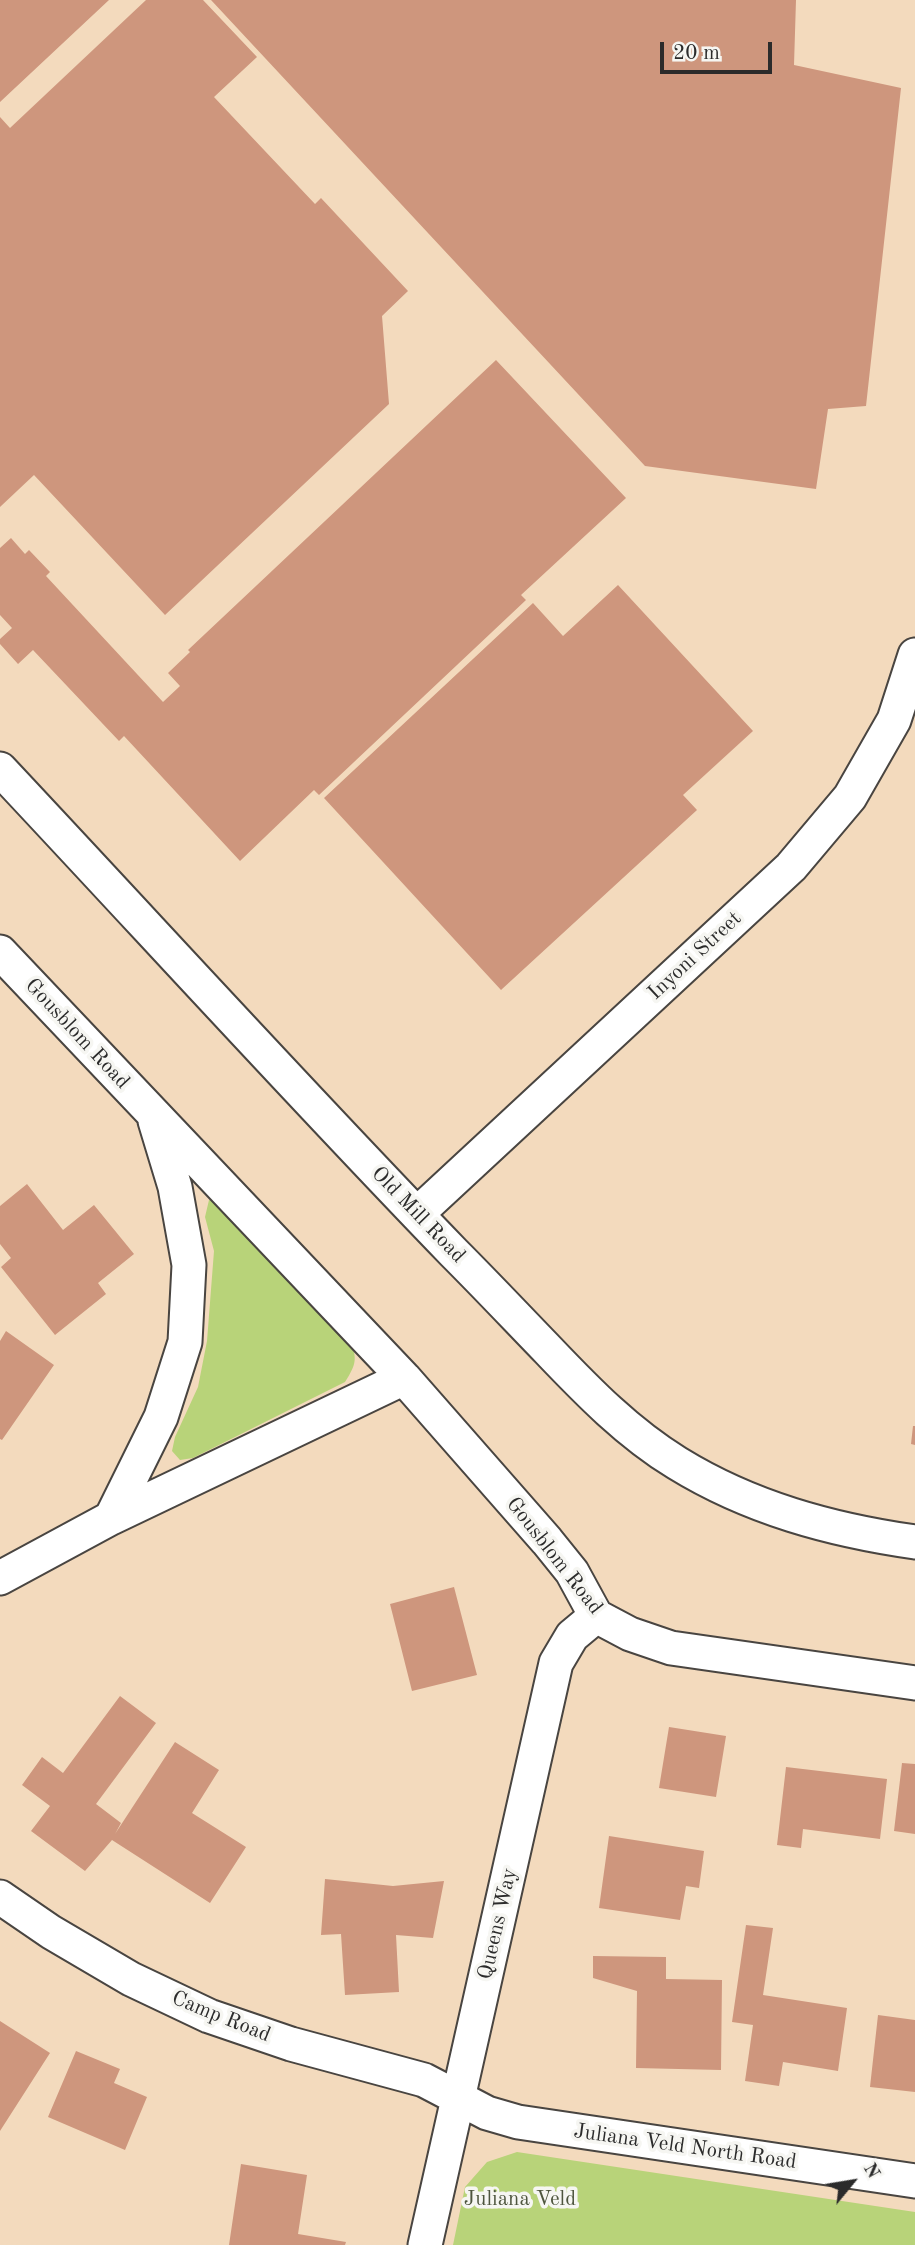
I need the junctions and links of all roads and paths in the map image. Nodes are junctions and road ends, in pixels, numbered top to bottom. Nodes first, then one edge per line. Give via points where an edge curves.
1 (915, 655) edge
2 (0, 769) edge
3 (0, 953) edge
4 (153, 1115) junction
5 (416, 1214) junction
6 (404, 1378) junction
7 (111, 1518) junction
8 (915, 1542) edge
9 (0, 1578) edge
10 (596, 1616) junction
11 (915, 1684) edge
12 (0, 1897) edge
13 (459, 2099) junction
14 (915, 2181) edge
15 (425, 2245) edge

1 - 5 street, Inyoni Street via 894,720 850,797 790,867
2 - 5 street, Old Mill Road
3 - 4 street, Gousblom Road
4 - 6 street, Gousblom Road
4 - 7 street, Gousblom Road via 175,1187 189,1265 185,1342 161,1417
5 - 8 street, Old Mill Road via 600,1404 676,1463 718,1486 796,1517
6 - 7 street
6 - 10 street, Gousblom Road via 547,1541 572,1572
7 - 9 street
10 - 11 street, Gousblom Road via 671,1648
10 - 13 street, Queens Way via 572,1636 556,1663
12 - 13 street, Camp Road via 131,1979 209,2015 291,2044 424,2080
13 - 14 street, Juliana Veld North Road via 519,2122
13 - 15 street, Queens Way

